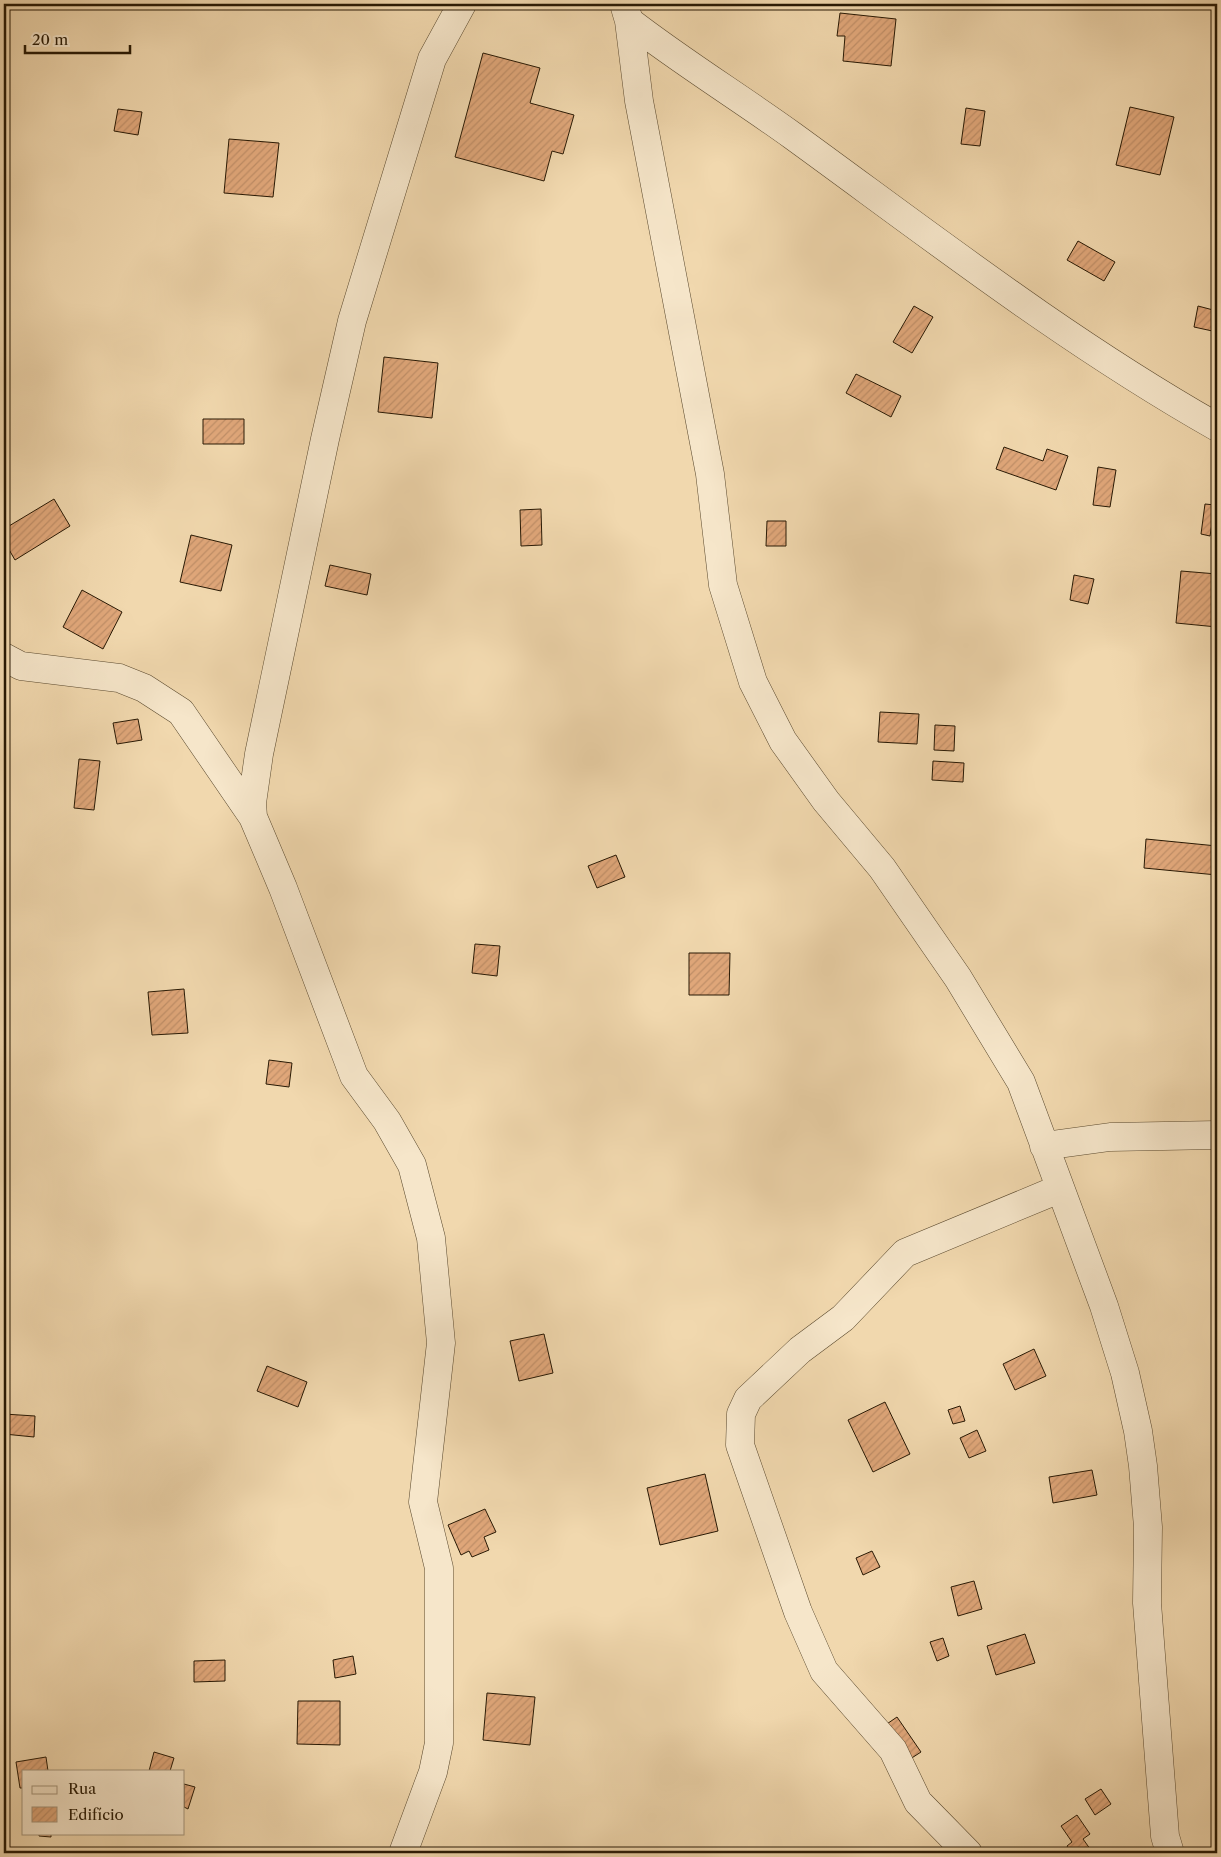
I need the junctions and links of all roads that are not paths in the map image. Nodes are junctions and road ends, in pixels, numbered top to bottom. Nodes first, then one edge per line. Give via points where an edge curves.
1 (462, 4) edge
2 (626, 12) edge
3 (1217, 427) edge
4 (4, 657) edge
5 (253, 817) junction
6 (1217, 1135) edge
7 (1044, 1146) junction
8 (1059, 1189) junction
9 (403, 1853) edge
10 (968, 1853) edge
11 (1170, 1853) edge

1 - 5 street via 432,59 352,321 259,754
2 - 3 street via 702,75 792,136 1029,309
2 - 7 street via 639,102 710,474 723,585 753,682 783,741 826,801 882,868 958,978 1021,1082
4 - 5 street via 21,666 119,678 159,697 181,712
5 - 9 street via 354,1076 387,1121 412,1165 431,1238 441,1343 423,1502 439,1568 439,1743 433,1772
6 - 7 street via 1110,1136
7 - 8 street
8 - 10 street via 905,1254 843,1318 800,1350 748,1399 741,1414 740,1445 798,1612 824,1671 893,1750 918,1802
8 - 11 street via 1104,1306 1125,1373 1138,1431 1148,1527 1147,1603 1160,1779 1165,1836

